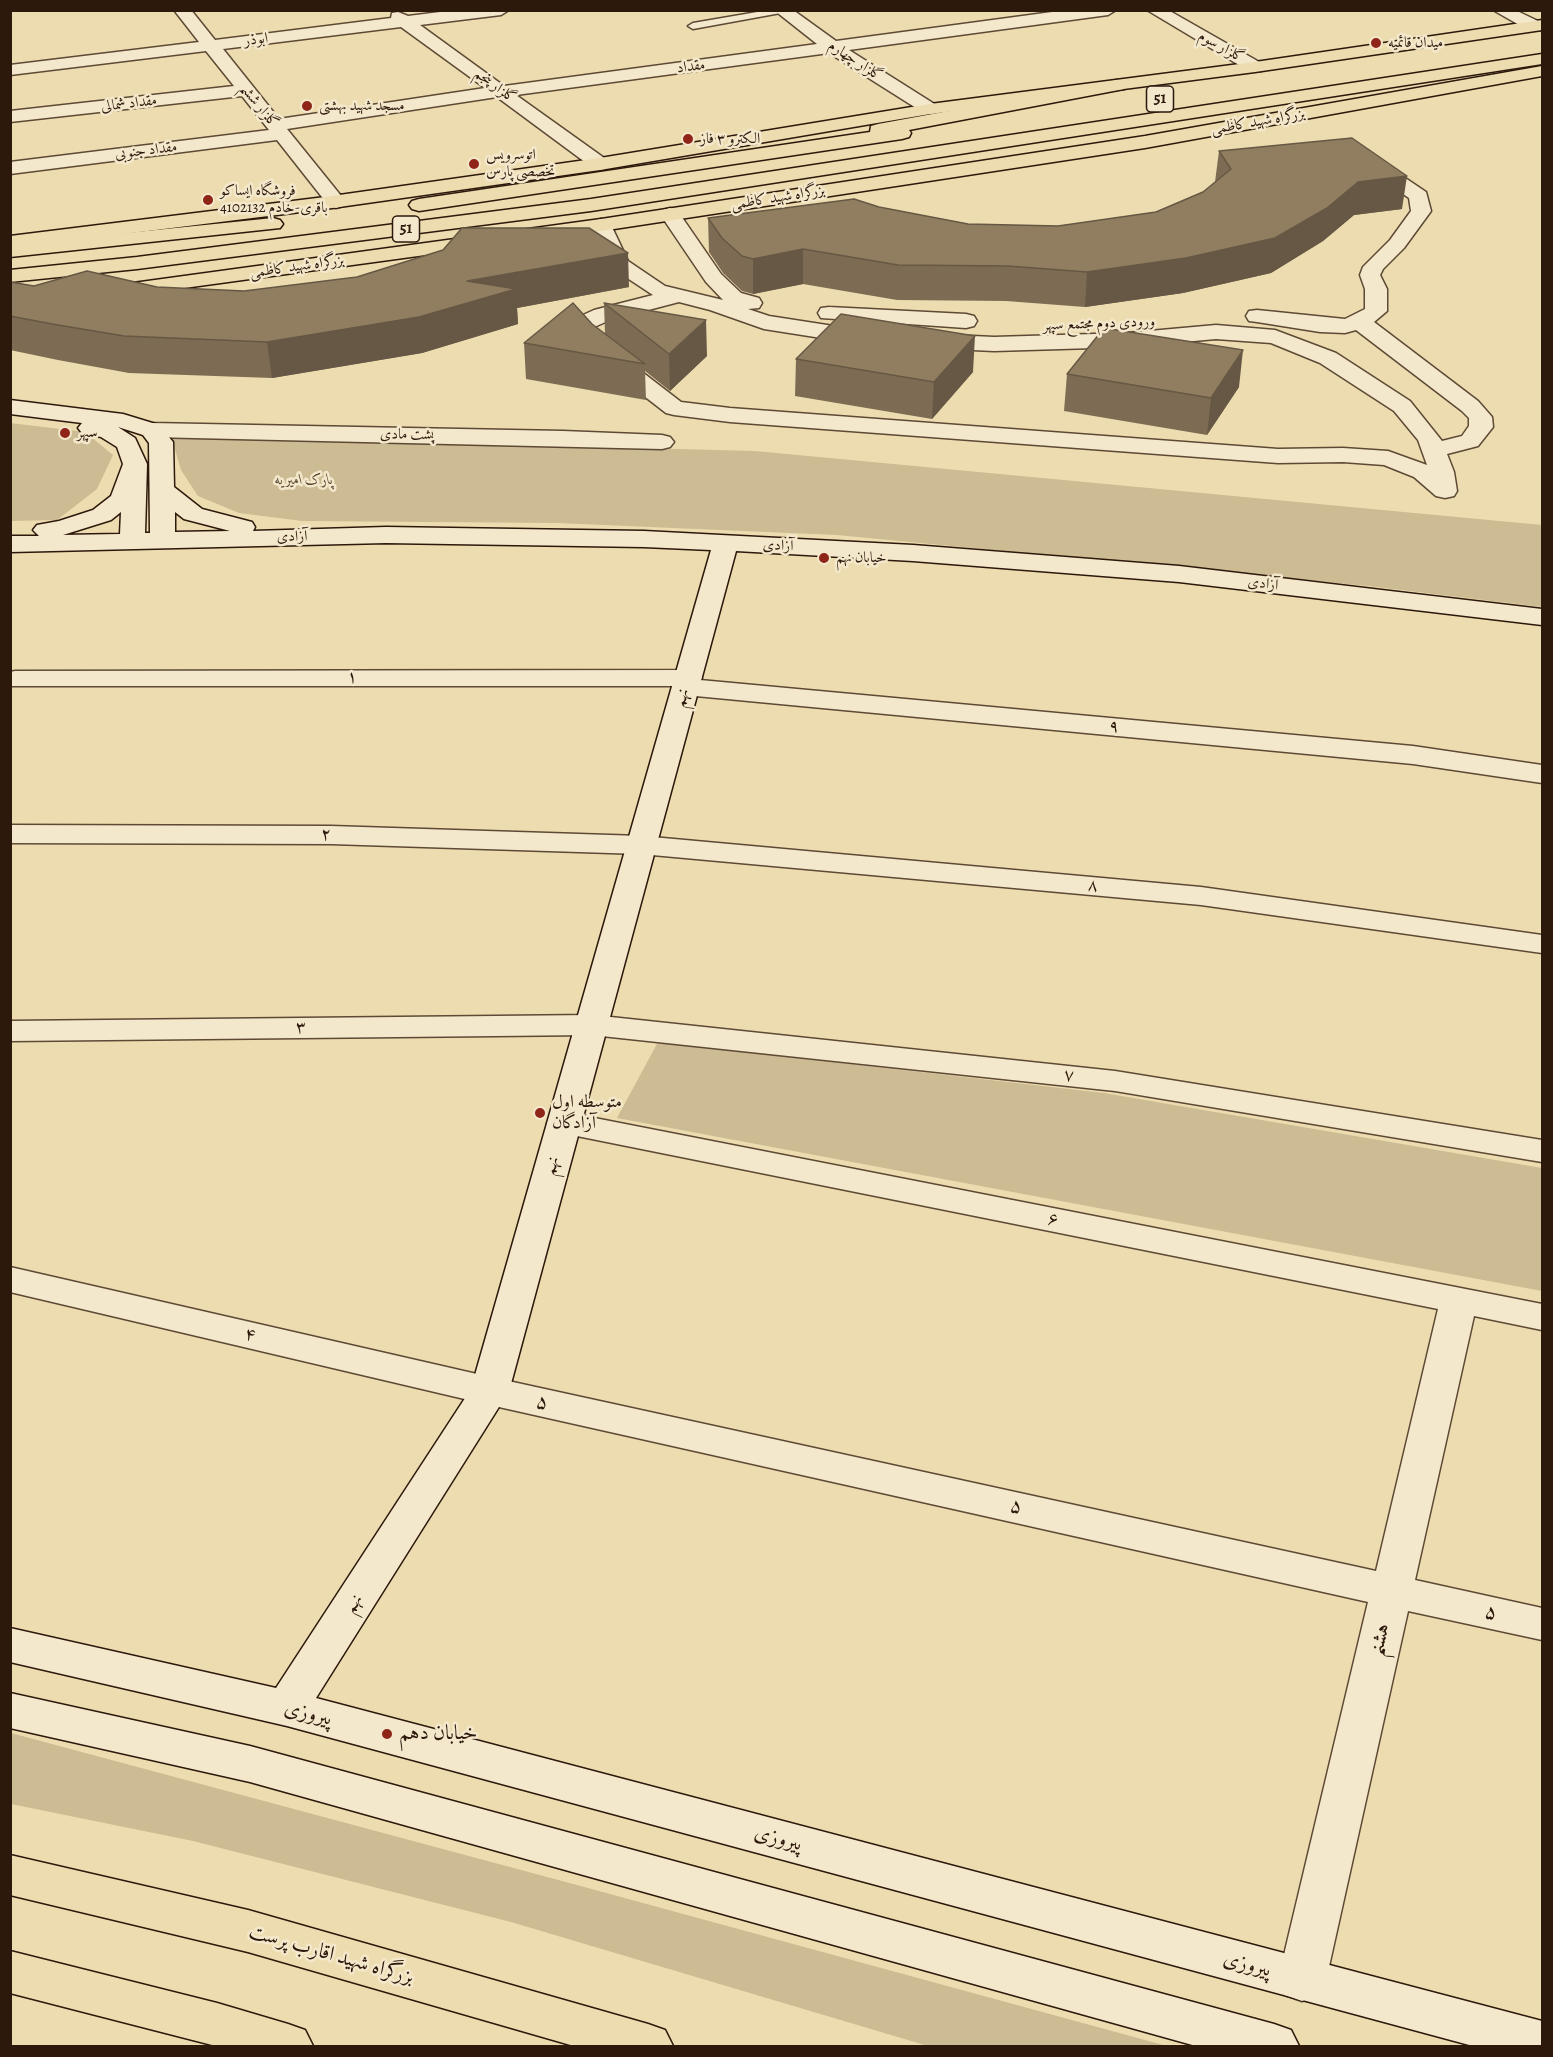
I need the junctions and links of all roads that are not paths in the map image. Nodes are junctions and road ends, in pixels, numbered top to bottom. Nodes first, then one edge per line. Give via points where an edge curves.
1 (182, 10) edge
2 (389, 10) edge
3 (501, 10) edge
4 (1108, 10) edge
5 (1155, 10) edge
6 (1501, 10) edge
7 (786, 11) edge
8 (406, 23) junction
9 (1538, 25) edge
10 (693, 26) dead end
11 (1542, 43) edge
12 (209, 46) junction
13 (834, 48) junction
14 (1542, 59) edge
15 (1255, 67) junction
16 (10, 70) edge
17 (1542, 71) edge
18 (1118, 85) junction
19 (1248, 86) dead end
20 (1451, 86) junction
21 (247, 90) junction
22 (503, 91) junction
23 (930, 109) junction
24 (1083, 110) dead end
25 (10, 117) edge
26 (279, 130) junction
27 (776, 150) junction
28 (600, 164) junction
29 (1373, 165) edge
30 (10, 168) edge
31 (801, 171) junction
32 (336, 202) junction
33 (670, 214) junction
34 (261, 225) junction
35 (601, 225) junction
36 (38, 239) junction
37 (10, 242) edge
38 (10, 251) edge
39 (10, 276) edge
40 (95, 295) edge
41 (678, 295) junction
42 (1360, 322) junction
43 (890, 339) edge
44 (913, 340) edge
45 (10, 407) edge
46 (10, 417) edge
47 (151, 430) junction
48 (116, 436) junction
49 (662, 442) dead end
50 (1434, 450) junction
51 (135, 464) junction
52 (162, 489) junction
53 (10, 534) edge
54 (386, 535) junction
55 (163, 540) junction
56 (132, 541) junction
57 (10, 544) edge
58 (725, 544) junction
59 (1542, 617) edge
60 (15, 679) dead end
61 (687, 683) junction
62 (1542, 774) edge
63 (10, 834) edge
64 (641, 845) junction
65 (1542, 944) edge
66 (592, 1025) junction
67 (10, 1031) edge
68 (564, 1123) junction
69 (1542, 1151) edge
70 (10, 1279) edge
71 (1459, 1300) junction
72 (1542, 1317) edge
73 (490, 1391) junction
74 (1392, 1590) junction
75 (1542, 1624) edge
76 (10, 1645) edge
77 (288, 1708) junction
78 (10, 1710) edge
79 (10, 1875) edge
80 (10, 1972) edge
81 (1302, 1980) junction
82 (1542, 2043) edge
83 (288, 2046) edge
84 (648, 2046) edge
85 (1274, 2046) edge

1 - 12 street, گلزار ششم
2 - 8 street, گلزار پنجم
3 - 8 street, ابوذر
4 - 13 street, مقداد
5 - 15 street, گلزار سوم
6 - 9 street
7 - 10 lane
7 - 13 street, گلزار چهارم
8 - 12 street, ابوذر
8 - 22 street, گلزار پنجم
9 - 15 main road
11 - 19 main road, بزرگراه شهید کاظمی
12 - 16 street, ابوذر
12 - 21 street, گلزار ششم
13 - 22 street, مقداد
13 - 23 street, گلزار چهارم
14 - 31 main road, بزرگراه شهید کاظمی / 51
15 - 18 main road
17 - 20 main road, بزرگراه شهید کاظمی
18 - 23 main road
18 - 27 main road
20 - 31 main road via 1128,134
20 - 33 main road, بزرگراه شهید کاظمی via 1145,142
21 - 25 street, مقداد شمالی
21 - 26 street, گلزار ششم
22 - 26 street, مقداد
22 - 28 street, گلزار پنجم
23 - 28 main road
24 - 27 main road, 51
26 - 30 street, مقداد جنوبی
26 - 32 street, گلزار ششم
27 - 34 main road, 51 via 385,210
28 - 32 main road
29 - 42 street via 1419,196 1421,211 1397,244 1373,267 1370,275 1376,289 1376,311
31 - 39 main road, بزرگراه شهید کاظمی / 51 via 591,205
32 - 36 main road
33 - 35 main road, بزرگراه شهید کاظمی
33 - 42 street, ورودی دوم مجتمع سپهر via 712,278 734,298 746,303 804,312 1049,326 1136,324 1221,316 1251,316 1320,326
34 - 36 main road
34 - 38 main road, 51
35 - 40 main road, بزرگراه شهید کاظمی
35 - 41 street via 619,264 658,290
36 - 37 main road
41 - 43 street via 764,322 844,336
41 - 50 street via 602,315 578,326 603,352 674,408 1278,456 1388,458 1423,472 1445,490
42 - 50 street via 1480,417 1481,427 1470,441
44 - 50 street via 1005,344 1216,332 1275,337 1328,358 1402,406 1429,438
45 - 47 street via 123,421
46 - 48 street via 74,425
47 - 48 street
47 - 49 street, پشت مادی
47 - 52 street via 161,442
48 - 51 street via 127,443
51 - 53 street via 122,499 102,515 62,528
51 - 56 street
52 - 54 street via 193,514 236,526
52 - 55 street
54 - 55 street, آزادی
54 - 58 street, آزادی
55 - 56 street, آزادی
56 - 57 street, آزادی
58 - 59 street, آزادی via 913,553 1179,574
58 - 61 street, نهم
60 - 61 street, ۱
61 - 62 street, ۹ via 1413,755
61 - 64 street, نهم
63 - 64 street, ۲ via 331,835
64 - 65 street, ۸ via 1201,896
64 - 66 street, نهم
66 - 67 street, ۳
66 - 68 street, نهم
66 - 69 street, ۷ via 1115,1081
68 - 71 street, ۶
68 - 73 street, نهم
70 - 73 street, ۴
71 - 72 street, ۶
71 - 74 street, هشنم
73 - 74 street, ۵
73 - 77 street, نهم
74 - 75 street, ۵
74 - 81 street, هشنم
76 - 77 street, پیروزی
77 - 81 street, پیروزی
78 - 85 street via 250,1764
79 - 84 main road, بزرگراه شهید اقارب پرست via 248,1931
80 - 83 main road
81 - 82 street, پیروزی

